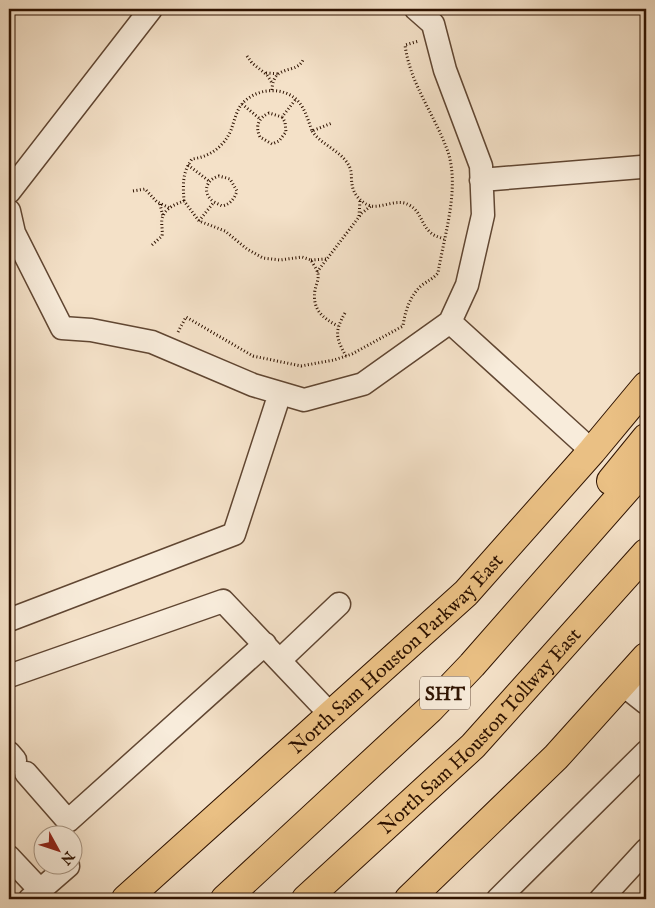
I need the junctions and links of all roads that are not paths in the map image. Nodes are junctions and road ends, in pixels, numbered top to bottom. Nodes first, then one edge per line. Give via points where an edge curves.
1 (151, 9) edge
2 (416, 9) edge
3 (439, 23) edge
4 (642, 167) dead end
5 (482, 180) junction
6 (9, 192) edge
7 (9, 211) edge
8 (18, 262) edge
9 (450, 322) junction
10 (646, 386) edge
11 (280, 393) junction
12 (646, 438) edge
13 (592, 451) junction
14 (646, 468) edge
15 (646, 553) edge
16 (340, 604) dead end
17 (9, 620) edge
18 (272, 652) junction
19 (646, 657) edge
20 (472, 664) junction
21 (9, 676) edge
22 (622, 684) junction
23 (646, 703) edge
24 (331, 715) junction
25 (646, 752) edge
26 (16, 762) edge
27 (646, 850) edge
28 (9, 857) edge
29 (57, 876) edge
30 (35, 895) edge
31 (506, 897) edge
32 (126, 899) edge
33 (225, 899) edge
34 (306, 899) edge
35 (409, 899) edge
36 (601, 899) edge

1 - 6 lane
2 - 3 lane
3 - 5 lane via 445,70 481,166
4 - 5 lane
5 - 9 lane via 483,215 467,285
7 - 8 lane
8 - 11 lane via 62,328 152,342 253,385
9 - 11 lane via 363,384 304,400
9 - 13 lane
10 - 13 main road, North Sam Houston Parkway East
11 - 17 lane via 234,534
12 - 20 main road via 508,605
13 - 24 main road, North Sam Houston Parkway East via 466,593
14 - 20 main road, SHT
15 - 34 main road, North Sam Houston Tollway East / SHT via 473,746
16 - 18 lane
18 - 21 lane via 223,601
18 - 24 lane
18 - 26 lane via 68,822
19 - 22 main road
20 - 33 main road, SHT via 430,709
22 - 23 lane
22 - 35 main road via 556,757
24 - 32 main road, North Sam Houston Parkway East
25 - 31 lane
27 - 36 lane
28 - 30 lane
29 - 30 lane

